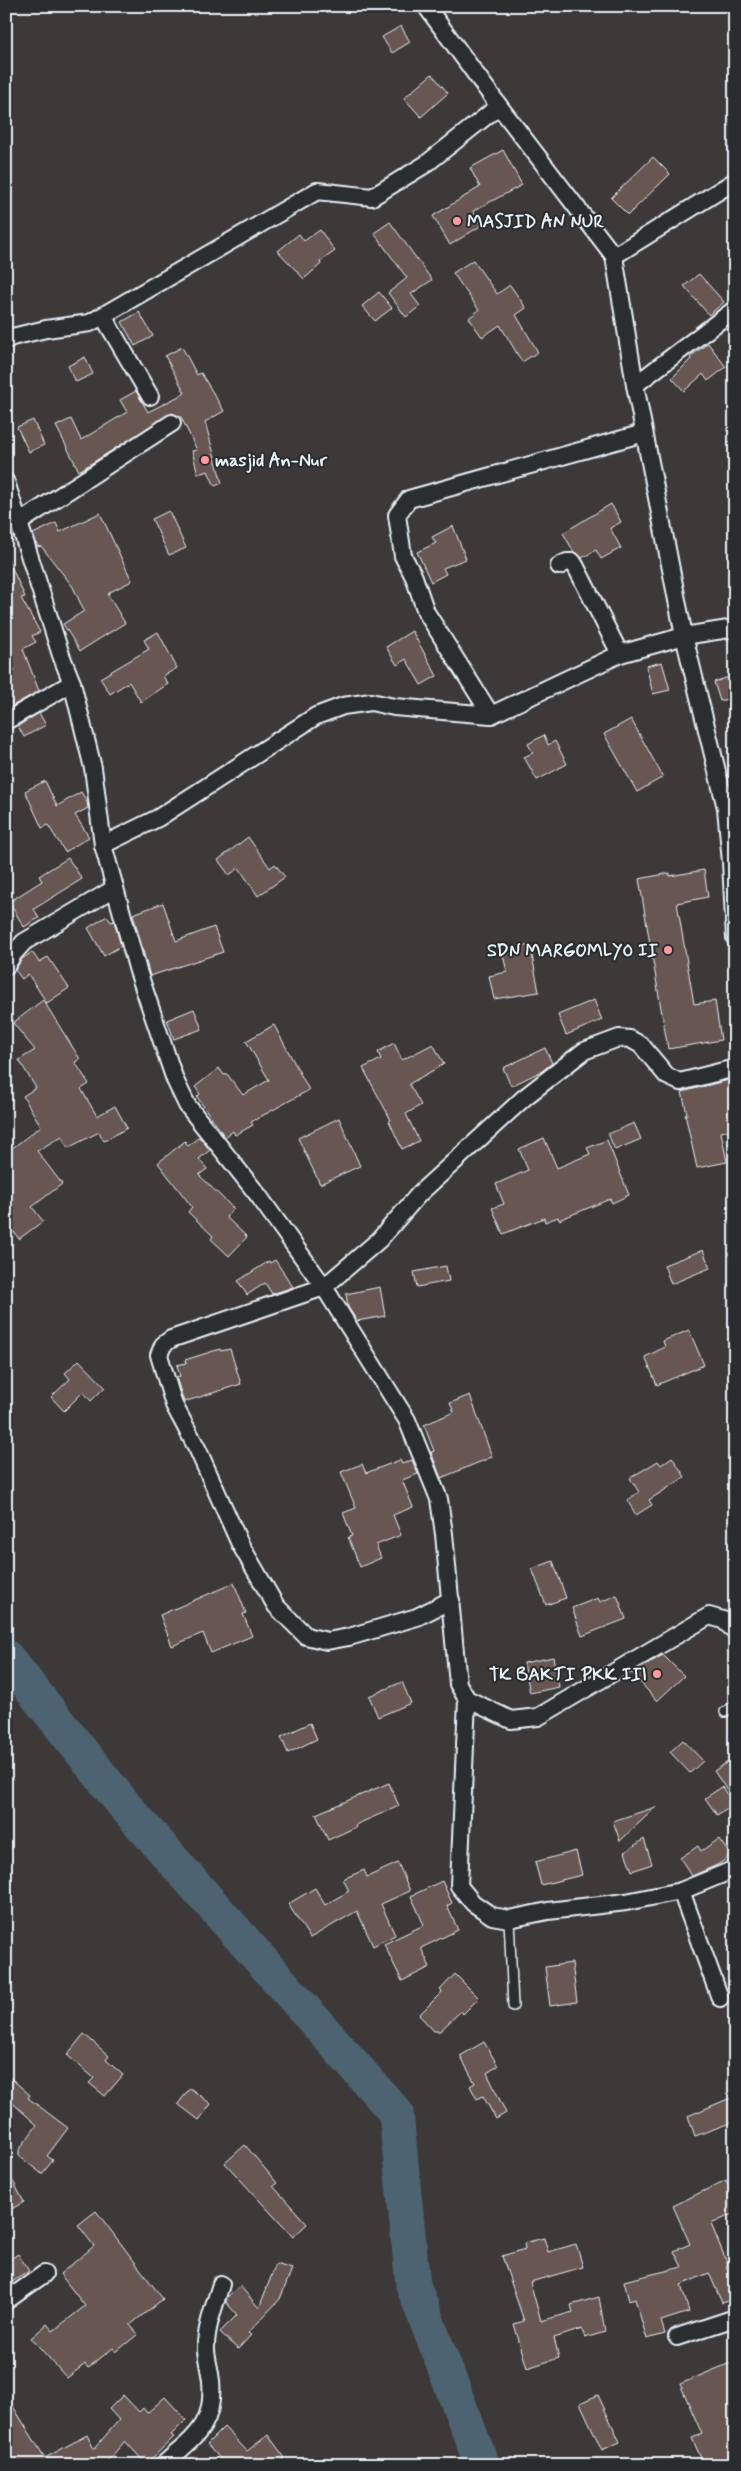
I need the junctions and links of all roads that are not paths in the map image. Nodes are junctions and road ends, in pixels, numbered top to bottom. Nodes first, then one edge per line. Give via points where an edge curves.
1 (426, 6) edge
2 (499, 106) junction
3 (735, 181) edge
4 (614, 256) junction
5 (735, 310) edge
6 (104, 316) junction
7 (6, 340) edge
8 (635, 385) junction
9 (150, 396) dead end
10 (172, 423) dead end
11 (644, 434) junction
12 (6, 482) edge
13 (20, 522) junction
14 (559, 566) dead end
15 (735, 628) edge
16 (684, 636) junction
17 (620, 654) junction
18 (72, 683) junction
19 (491, 716) junction
20 (6, 720) edge
21 (730, 806) edge
22 (104, 845) junction
23 (115, 888) junction
24 (735, 938) edge
25 (6, 966) edge
26 (735, 1068) edge
27 (324, 1287) junction
28 (451, 1600) junction
29 (735, 1632) edge
30 (467, 1699) junction
31 (735, 1705) edge
32 (725, 1712) dead end
33 (735, 1870) edge
34 (681, 1891) junction
35 (509, 1919) junction
36 (720, 1998) dead end
37 (513, 2006) dead end
38 (44, 2274) dead end
39 (221, 2284) dead end
40 (6, 2301) edge
41 (732, 2324) edge
42 (677, 2337) dead end
43 (163, 2465) edge

1 - 2 street
2 - 4 street
2 - 6 street via 426,164 385,191 372,197 317,191
3 - 4 street
4 - 8 street
5 - 8 street
6 - 7 street via 90,323 46,329
6 - 9 street
8 - 11 street
10 - 13 street
11 - 16 street
11 - 19 street via 409,498 397,515 403,556 426,612
12 - 13 street
13 - 18 street
14 - 17 street via 573,562
15 - 16 street
16 - 17 street
16 - 21 street
17 - 19 street
18 - 20 street
18 - 22 street via 93,768
19 - 22 street via 371,702 343,706 316,716 158,818
21 - 24 street
22 - 23 street
23 - 25 street via 24,942
23 - 27 street via 138,971 175,1080 187,1105 258,1195
26 - 27 street via 680,1082 667,1076 641,1044 630,1039 619,1038 584,1051 525,1097 420,1193 379,1240
27 - 28 street via 407,1420 439,1500
27 - 28 street via 171,1339 163,1345 159,1355 174,1405 240,1544 276,1606 306,1636 327,1641 349,1637 417,1617
28 - 30 street via 458,1684
29 - 30 street via 723,1620 709,1616 538,1717 511,1720
30 - 35 street via 459,1886 473,1903 492,1916
31 - 32 lane
33 - 34 street
34 - 35 street
34 - 36 street
35 - 37 lane
38 - 40 street
39 - 43 street via 207,2334 212,2392 210,2414 197,2434
41 - 42 street

